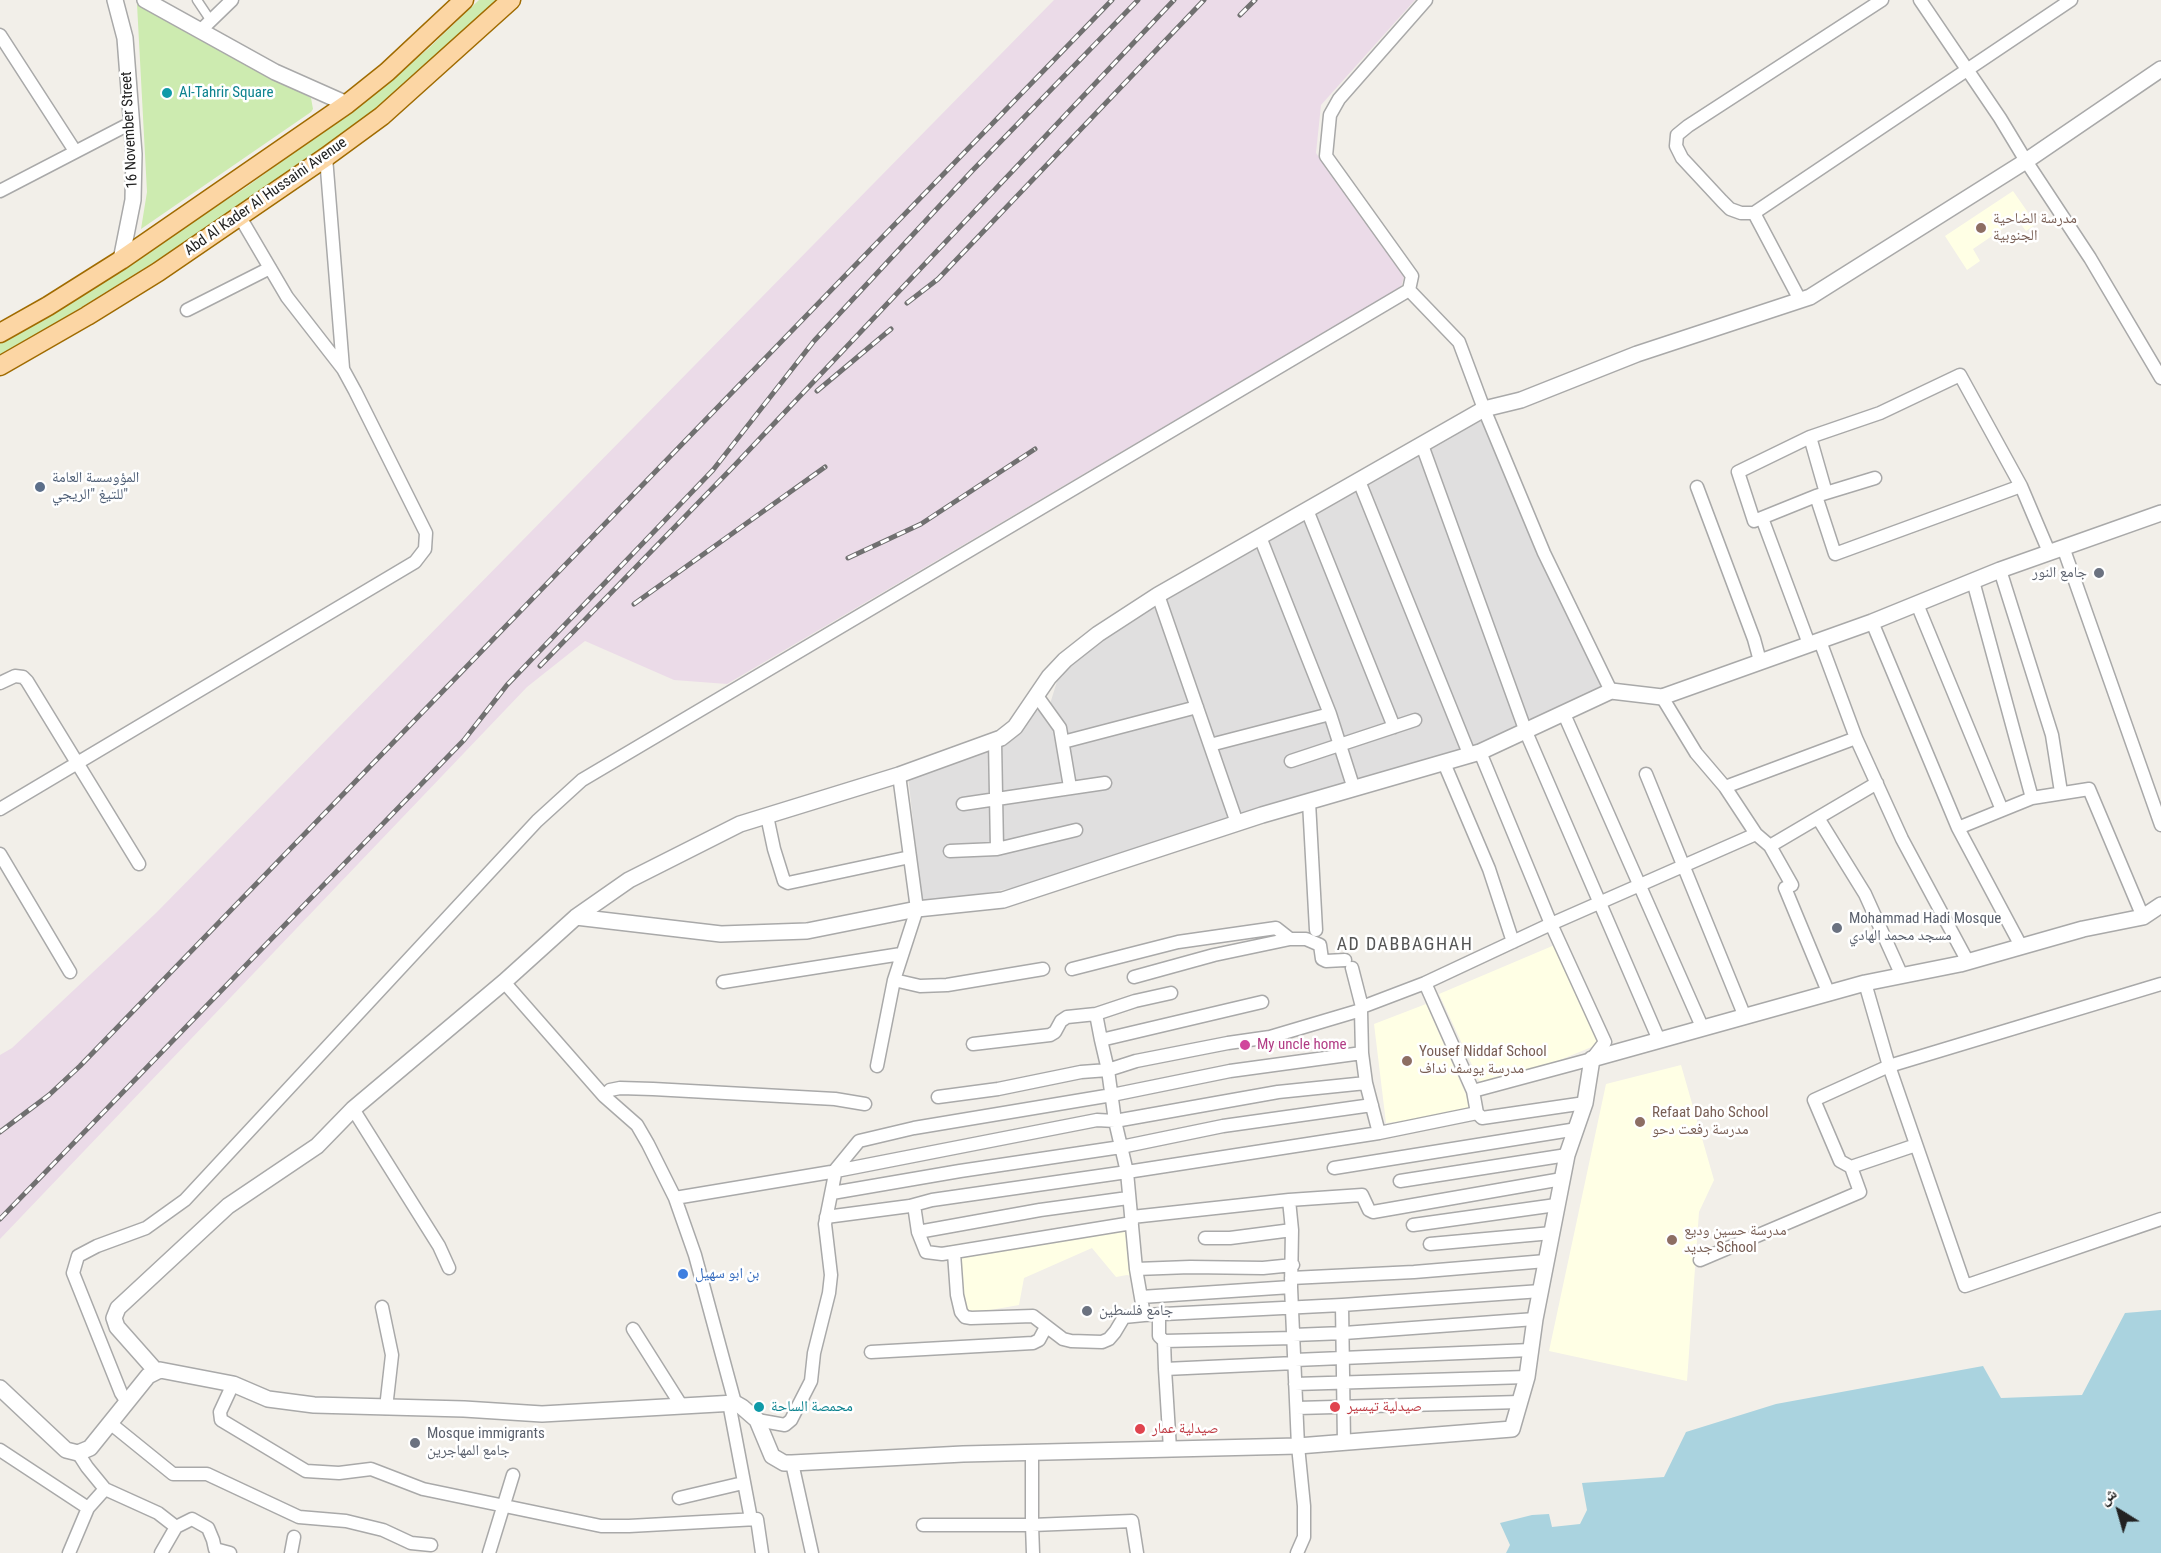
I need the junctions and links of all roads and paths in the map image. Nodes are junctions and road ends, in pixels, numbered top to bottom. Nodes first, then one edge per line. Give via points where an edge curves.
1 (115, 0) edge
2 (145, 0) edge
3 (197, 0) edge
4 (232, 0) edge
5 (464, 0) edge
6 (511, 0) edge
7 (1426, 0) edge
8 (1882, 0) edge
9 (1920, 0) edge
10 (2071, 0) edge
11 (205, 26) junction
12 (0, 35) edge
13 (1967, 69) junction
14 (2161, 69) edge
15 (346, 104) junction
16 (131, 123) junction
17 (75, 151) junction
18 (326, 157) junction
19 (2026, 161) junction
20 (0, 191) edge
21 (1754, 213) junction
22 (240, 217) junction
23 (121, 260) junction
24 (270, 268) junction
25 (1409, 290) junction
26 (1800, 300) junction
27 (187, 310) dead end
28 (0, 333) edge
29 (0, 366) edge
30 (343, 369) junction
31 (2161, 378) edge
32 (1484, 409) junction
33 (1810, 437) junction
34 (1422, 445) junction
35 (1875, 478) dead end
36 (1359, 481) junction
37 (2021, 486) junction
38 (1697, 487) dead end
39 (1821, 495) junction
40 (1307, 510) junction
41 (2161, 513) edge
42 (1762, 518) junction
43 (1260, 537) junction
44 (2056, 549) junction
45 (2000, 570) junction
46 (1973, 581) junction
47 (1158, 595) junction
48 (1917, 604) junction
49 (1872, 622) junction
50 (1814, 643) junction
51 (1760, 661) junction
52 (0, 683) edge
53 (1611, 691) junction
54 (1037, 696) junction
55 (1662, 697) junction
56 (1197, 707) junction
57 (1330, 714) junction
58 (1564, 714) junction
59 (1415, 720) dead end
60 (1394, 726) junction
61 (1526, 732) junction
62 (1856, 738) junction
63 (995, 741) junction
64 (1063, 742) junction
65 (1210, 745) junction
66 (1340, 745) junction
67 (1475, 754) junction
68 (1291, 761) dead end
69 (1444, 763) junction
70 (77, 764) junction
71 (1646, 774) dead end
72 (899, 775) junction
73 (1105, 783) dead end
74 (1876, 783) junction
75 (1070, 787) junction
76 (1725, 787) junction
77 (1354, 789) junction
78 (2061, 792) junction
79 (2032, 798) junction
80 (997, 799) junction
81 (1310, 802) junction
82 (963, 804) dead end
83 (0, 809) edge
84 (2002, 810) junction
85 (767, 816) junction
86 (1818, 818) junction
87 (1237, 823) junction
88 (2161, 825) edge
89 (1959, 828) junction
90 (1076, 830) dead end
91 (1756, 834) junction
92 (1770, 846) junction
93 (997, 849) junction
94 (950, 850) dead end
95 (0, 854) edge
96 (910, 857) junction
97 (139, 864) dead end
98 (1682, 867) junction
99 (1639, 885) junction
100 (1600, 903) junction
101 (2161, 905) edge
102 (917, 909) junction
103 (576, 917) junction
104 (2143, 917) junction
105 (1551, 924) junction
106 (1316, 930) dead end
107 (1290, 939) junction
108 (1513, 942) junction
109 (2021, 946) junction
110 (901, 954) junction
111 (1968, 962) junction
112 (1044, 969) dead end
113 (1072, 969) dead end
114 (70, 972) dead end
115 (1902, 976) junction
116 (1134, 977) dead end
117 (894, 980) junction
118 (504, 982) junction
119 (723, 982) dead end
120 (1425, 983) junction
121 (1865, 983) junction
122 (2161, 984) edge
123 (1171, 993) dead end
124 (1828, 994) junction
125 (1262, 1002) dead end
126 (1361, 1008) junction
127 (1096, 1014) junction
128 (1745, 1017) junction
129 (1703, 1029) junction
130 (1101, 1040) junction
131 (1659, 1040) junction
132 (973, 1044) dead end
133 (1362, 1053) junction
134 (1592, 1059) junction
135 (877, 1066) dead end
136 (1889, 1066) junction
137 (1108, 1070) junction
138 (1366, 1083) junction
139 (1473, 1091) junction
140 (1112, 1095) junction
141 (604, 1096) junction
142 (938, 1097) dead end
143 (1585, 1103) junction
144 (865, 1104) dead end
145 (1371, 1105) junction
146 (353, 1109) junction
147 (1477, 1113) junction
148 (1115, 1121) junction
149 (1577, 1129) junction
150 (1379, 1133) junction
151 (1916, 1145) junction
152 (1121, 1147) junction
153 (1566, 1155) junction
154 (1851, 1167) junction
155 (1334, 1168) dead end
156 (836, 1169) junction
157 (1127, 1172) junction
158 (1562, 1179) junction
159 (1400, 1181) dead end
160 (832, 1193) junction
161 (675, 1198) junction
162 (1128, 1198) junction
163 (1288, 1200) junction
164 (914, 1205) junction
165 (1556, 1205) junction
166 (826, 1217) junction
167 (2161, 1219) edge
168 (1132, 1220) junction
169 (1413, 1225) dead end
170 (1292, 1230) junction
171 (918, 1232) junction
172 (1551, 1233) junction
173 (1205, 1238) dead end
174 (1430, 1244) dead end
175 (954, 1253) junction
176 (1700, 1260) dead end
177 (1546, 1261) junction
178 (449, 1268) dead end
179 (1136, 1269) junction
180 (1292, 1276) junction
181 (1541, 1291) junction
182 (1142, 1297) junction
183 (1342, 1305) junction
184 (1293, 1306) junction
185 (382, 1307) dead end
186 (1144, 1315) junction
187 (1159, 1315) junction
188 (1535, 1319) junction
189 (1046, 1327) junction
190 (633, 1329) dead end
191 (1344, 1333) junction
192 (1293, 1336) junction
193 (1164, 1341) junction
194 (1531, 1350) junction
195 (871, 1352) dead end
196 (1343, 1358) junction
197 (1295, 1361) junction
198 (1165, 1369) junction
199 (156, 1371) junction
200 (1527, 1377) junction
201 (1343, 1382) junction
202 (233, 1384) junction
203 (1295, 1384) junction
204 (0, 1388) edge
205 (127, 1402) junction
206 (1520, 1402) junction
207 (732, 1403) junction
208 (681, 1405) junction
209 (1343, 1406) junction
210 (386, 1408) junction
211 (1297, 1408) junction
212 (757, 1420) junction
213 (110, 1423) junction
214 (1344, 1443) junction
215 (1298, 1446) junction
216 (1170, 1449) junction
217 (0, 1450) edge
218 (1032, 1452) junction
219 (78, 1453) junction
220 (792, 1463) junction
221 (513, 1475) dead end
222 (743, 1483) junction
223 (105, 1489) junction
224 (679, 1498) dead end
225 (503, 1506) junction
226 (88, 1508) junction
227 (751, 1519) junction
228 (1032, 1524) junction
229 (923, 1525) dead end
230 (176, 1527) junction
231 (294, 1537) dead end
232 (431, 1545) dead end
233 (213, 1551) edge
234 (69, 1553) edge
235 (161, 1553) edge
236 (230, 1553) edge
237 (291, 1553) edge
238 (489, 1553) edge
239 (762, 1553) edge
240 (812, 1553) edge
241 (1033, 1553) edge
242 (1137, 1553) edge
243 (1297, 1553) edge

1 - 16 street, 16 November Street via 125,38
2 - 11 street
3 - 11 street
4 - 11 street
5 - 15 main road, Abd Al Kader Al Hussaini Avenue via 387,72
6 - 18 main road, Abd Al Kader Al Hussaini Avenue via 382,116
7 - 25 street via 1339,99 1330,115 1326,156 1413,276
8 - 21 street via 1677,135 1676,146 1682,158 1722,201 1730,209
9 - 13 street
10 - 13 street
11 - 15 street via 275,72
12 - 17 street
13 - 19 street
13 - 21 street
14 - 19 street
15 - 23 main road, Abd Al Kader Al Hussaini Avenue
16 - 17 street
16 - 23 street, 16 November Street via 134,200
17 - 20 street
18 - 22 main road, Abd Al Kader Al Hussaini Avenue
18 - 30 street
19 - 26 street
19 - 31 street via 2090,258
21 - 26 street
22 - 24 street
22 - 29 main road, Abd Al Kader Al Hussaini Avenue via 97,310
23 - 28 main road, Abd Al Kader Al Hussaini Avenue
24 - 27 street
24 - 30 street via 287,297
25 - 32 street via 1459,342
25 - 205 street via 582,780 537,821 185,1200 146,1228 78,1256 73,1273
26 - 32 street via 1637,354 1521,400
30 - 70 street via 426,533 423,554
32 - 34 street
32 - 53 street via 1544,553
33 - 37 street via 1880,412 1960,375
33 - 39 street
33 - 42 street via 1738,472 1754,521
34 - 36 street
34 - 61 street
35 - 39 street
36 - 40 street
36 - 67 street
37 - 39 street via 1835,554
37 - 44 street
38 - 51 street
39 - 42 street
40 - 43 street
40 - 60 street
41 - 44 street
42 - 50 street
43 - 47 street
43 - 57 street
44 - 45 street
44 - 88 street
45 - 46 street
45 - 78 street via 2052,735
46 - 48 street
46 - 79 street
47 - 54 street via 1065,660
47 - 56 street
48 - 49 street
48 - 84 street
49 - 50 street
49 - 89 street
50 - 51 street
50 - 62 street
51 - 55 street
52 - 70 street via 15,676 27,681
53 - 55 street
53 - 58 street
54 - 63 street via 1015,727
54 - 64 street via 1060,728
55 - 76 street via 1696,753
56 - 64 street
56 - 65 street
57 - 65 street
57 - 66 street
58 - 61 street
58 - 99 street
59 - 60 street
60 - 66 street
61 - 67 street
61 - 100 street
62 - 74 street
62 - 76 street
63 - 72 street
63 - 80 street
64 - 75 street
65 - 87 street
66 - 68 street
66 - 77 street
67 - 69 street
67 - 105 street
69 - 77 street
69 - 108 street via 1489,869
70 - 83 street
70 - 97 street
71 - 98 street
72 - 85 street
72 - 96 street
73 - 75 street
74 - 86 street
74 - 111 street
75 - 80 street
76 - 91 street
77 - 81 street
78 - 79 street
78 - 104 street via 2089,789
79 - 84 street
80 - 82 street
80 - 93 street
81 - 87 street
81 - 106 street
84 - 89 street
85 - 96 street via 784,881 788,883
85 - 103 street via 740,824 629,880
86 - 92 street
86 - 115 street via 1865,894
87 - 102 street via 1003,900
89 - 109 street
90 - 93 street
91 - 92 street
91 - 98 street
92 - 124 street via 1792,885 1785,888
93 - 94 street
95 - 114 street
96 - 102 street
98 - 99 street
98 - 128 street
99 - 100 street
99 - 129 street
100 - 105 street
100 - 131 street
101 - 104 street
102 - 103 street via 807,931 721,934
102 - 110 street
103 - 118 street
104 - 109 street
105 - 108 street
105 - 134 street via 1605,1042
107 - 113 street via 1276,928 1178,942
107 - 116 street
107 - 126 street via 1306,939 1320,945 1322,959 1349,964
108 - 120 street
109 - 111 street
110 - 117 street
110 - 119 street
111 - 115 street
112 - 117 street via 947,985 920,986
115 - 121 street
117 - 135 street
118 - 141 street
118 - 146 street
120 - 126 street
120 - 139 street
121 - 124 street
121 - 136 street
122 - 136 street
123 - 127 street
124 - 128 street
125 - 130 street
126 - 133 street
126 - 137 street via 1270,1037 1228,1042
127 - 130 street
127 - 132 street via 1063,1019 1050,1035
128 - 129 street
129 - 131 street
130 - 137 street
131 - 134 street
133 - 138 street
133 - 140 street via 1230,1071
134 - 139 street
134 - 143 street
136 - 151 street
136 - 154 street via 1814,1100 1840,1161
137 - 140 street
137 - 142 street
138 - 145 street
138 - 148 street via 1278,1092
139 - 147 street
140 - 148 street
140 - 156 street via 946,1122 859,1141
141 - 144 street via 620,1088 835,1099
141 - 161 street via 637,1125
143 - 147 street via 1482,1118
143 - 149 street
145 - 150 street
145 - 152 street via 1222,1126
146 - 178 street
146 - 199 street via 317,1146 228,1206 118,1308 114,1318 117,1328
147 - 150 street
148 - 152 street
148 - 156 street via 1096,1120
149 - 153 street
149 - 155 street
150 - 157 street
151 - 154 street
151 - 167 street via 1965,1286
152 - 157 street
152 - 160 street
153 - 158 street
153 - 159 street
154 - 176 street via 1860,1192
156 - 160 street
156 - 161 street
157 - 162 street
157 - 164 street
158 - 163 street via 1372,1212 1362,1195
158 - 165 street
160 - 166 street
161 - 207 street via 695,1256
162 - 168 street
162 - 171 street
163 - 168 street
163 - 170 street
164 - 166 street
164 - 171 street
165 - 169 street
165 - 172 street
166 - 212 street via 831,1275 811,1381 785,1425
168 - 175 street
168 - 179 street
170 - 173 street
170 - 180 street
171 - 175 street via 926,1252
172 - 174 street
172 - 177 street
175 - 189 street via 957,1295 965,1317 1033,1316
177 - 180 street via 1414,1272
177 - 181 street
179 - 180 street via 1263,1268
179 - 182 street
180 - 182 street
180 - 184 street
181 - 183 street
181 - 188 street
182 - 186 street
183 - 184 street
183 - 191 street
184 - 187 street
184 - 192 street
185 - 210 street via 392,1355
186 - 187 street
186 - 189 street via 1124,1317 1109,1339 1102,1342 1063,1339
187 - 193 street via 1159,1336
188 - 191 street
188 - 194 street
189 - 195 street via 1033,1343
190 - 208 street
191 - 192 street
191 - 196 street
192 - 193 street
192 - 197 street
193 - 198 street
194 - 196 street
194 - 200 street
196 - 197 street
196 - 201 street
197 - 198 street
197 - 203 street
198 - 216 street
199 - 202 street
199 - 205 street
200 - 201 street
200 - 206 street
201 - 203 street
201 - 209 street
202 - 210 street via 268,1399
202 - 225 street via 220,1412 221,1420 306,1472 371,1469 423,1489
203 - 211 street
204 - 219 street via 66,1450
205 - 213 street
206 - 209 street
206 - 214 street via 1512,1430
207 - 208 street
207 - 212 street
207 - 222 street
208 - 210 street via 542,1414
209 - 211 street
209 - 214 street
211 - 215 street
212 - 220 street via 772,1456
213 - 219 street via 90,1448
213 - 232 street via 172,1473 207,1474 299,1517 363,1524 405,1541
214 - 215 street
215 - 216 street
215 - 243 street via 1304,1537
216 - 218 street
217 - 226 street
218 - 220 street
218 - 228 street
219 - 223 street
220 - 240 street
221 - 225 street
222 - 224 street
222 - 227 street
223 - 226 street
223 - 230 street via 158,1513
225 - 227 street via 601,1526
225 - 238 street
226 - 234 street
227 - 239 street via 757,1519
228 - 229 street
228 - 241 street
228 - 242 street via 1132,1521
230 - 233 street via 192,1519 208,1528
230 - 235 street
231 - 237 street
233 - 236 street

